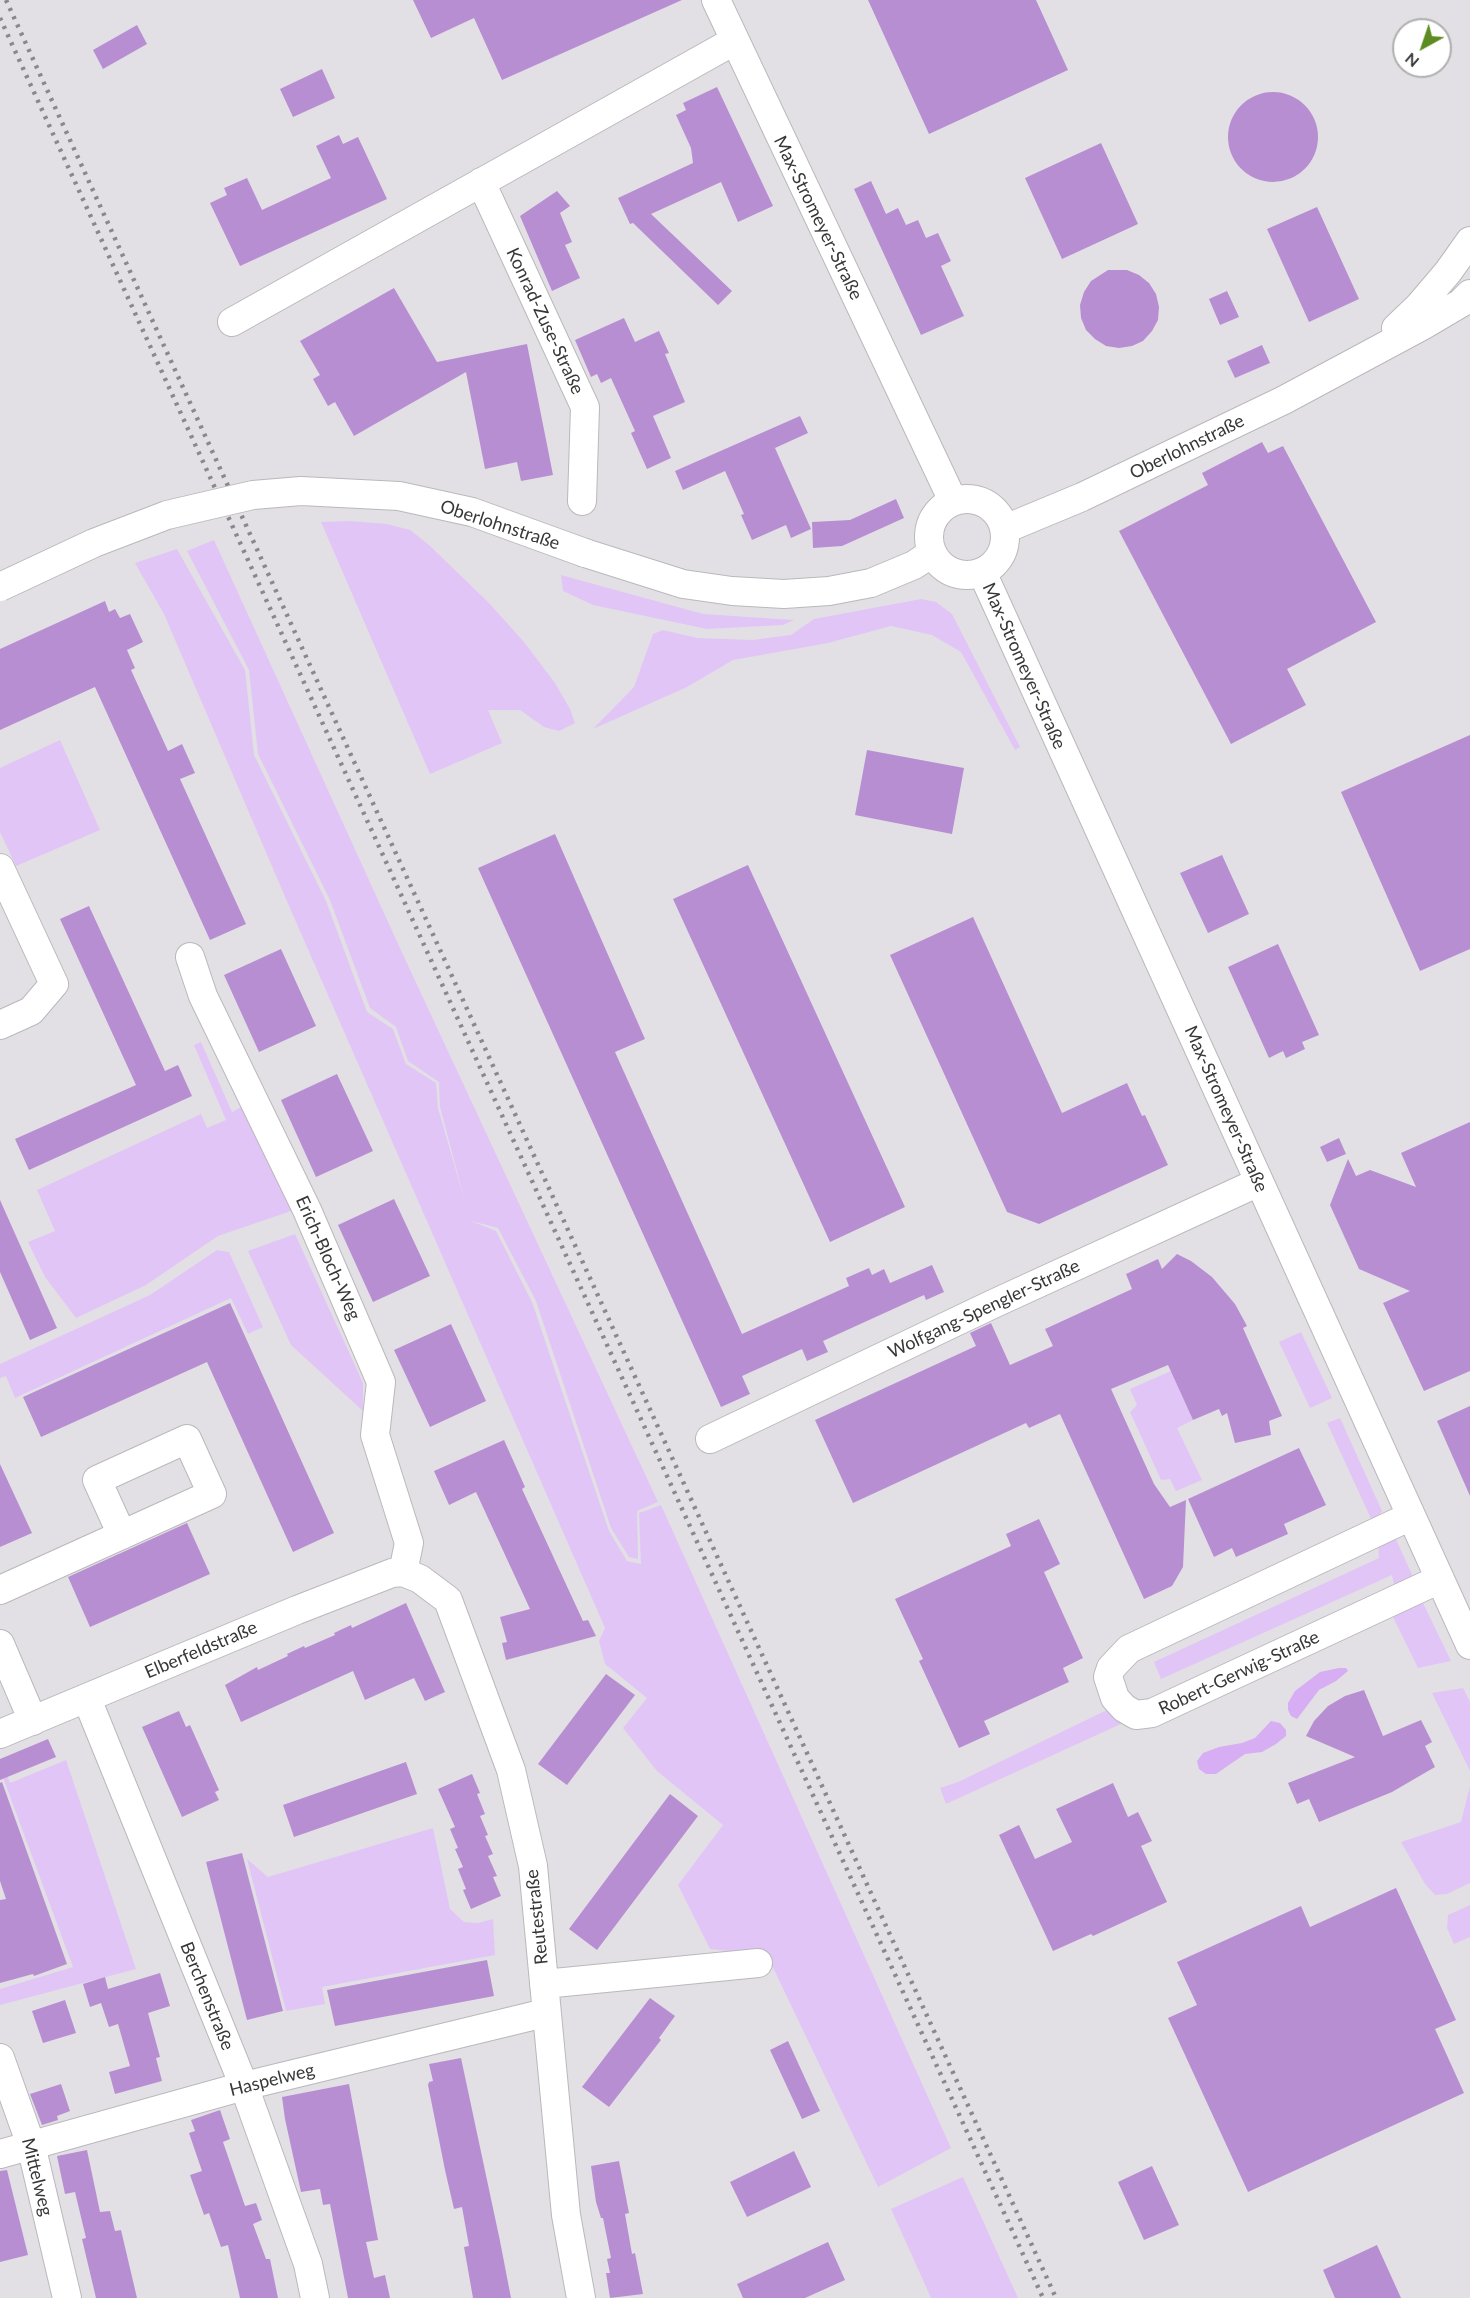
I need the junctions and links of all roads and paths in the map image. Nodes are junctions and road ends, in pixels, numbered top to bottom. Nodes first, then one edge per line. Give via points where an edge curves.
1 (716, 0) edge
2 (734, 41) junction
3 (481, 182) junction
4 (1470, 241) edge
5 (1470, 294) edge
6 (232, 322) dead end
7 (1364, 355) junction
8 (582, 501) dead end
9 (953, 501) junction
10 (1005, 529) junction
11 (932, 553) junction
12 (982, 572) junction
13 (0, 588) edge
14 (0, 868) edge
15 (190, 957) dead end
16 (0, 1025) edge
17 (1259, 1182) junction
18 (710, 1439) dead end
19 (1411, 1516) junction
20 (122, 1534) dead end
21 (403, 1572) junction
22 (1440, 1579) junction
23 (0, 1590) edge
24 (0, 1644) edge
25 (1470, 1645) edge
26 (87, 1699) junction
27 (33, 1721) junction
28 (0, 1734) edge
29 (758, 1963) dead end
30 (544, 1984) junction
31 (545, 2013) junction
32 (0, 2058) edge
33 (244, 2086) junction
34 (31, 2145) junction
35 (0, 2154) edge
36 (67, 2298) edge
37 (315, 2298) edge
38 (581, 2298) edge

1 - 2 street, Max-Stromeyer-Straße
2 - 3 street
2 - 9 street, Max-Stromeyer-Straße
3 - 6 street
3 - 8 street, Konrad-Zuse-Straße via 585,407
4 - 7 street, Oberlohnstraße via 1419,306
5 - 7 street, Oberlohnstraße via 1422,326
7 - 10 street, Oberlohnstraße via 1284,400 1173,454
9 - 10 street via 964,498 985,503 994,509
9 - 11 street via 931,523
10 - 12 street via 998,560
11 - 12 street via 953,573
11 - 13 street, Oberlohnstraße, bridge via 871,582 829,591 732,591 683,584 472,512 430,502 399,496 301,491 253,495 167,515 94,543
12 - 17 street, Max-Stromeyer-Straße
14 - 16 street via 54,984 31,1011
15 - 21 street, Erich-Bloch-Weg via 203,996 307,1210 381,1382 375,1436 409,1543
17 - 18 street, Wolfgang-Spengler-Straße
17 - 19 street, Max-Stromeyer-Straße
19 - 22 street, Max-Stromeyer-Straße
19 - 22 street, Robert-Gerwig-Straße via 1129,1649 1108,1677 1115,1698 1136,1715 1152,1713
20 - 23 street
21 - 26 street, Elberfeldstraße via 297,1610
21 - 30 street, Reutestraße via 420,1579 448,1600 512,1770 533,1866
22 - 25 street, Max-Stromeyer-Straße
24 - 27 street
26 - 27 street, Elberfeldstraße
26 - 33 street, Berchenstraße
27 - 28 street, Elberfeldstraße
29 - 30 street
30 - 31 street, Reutestraße
31 - 33 street, Haspelweg
31 - 38 street, Reutestraße via 566,2215
32 - 34 street, Mittelweg
33 - 34 street, Haspelweg
33 - 37 street, Berchenstraße via 308,2264
34 - 35 street, Haspelweg
34 - 36 street, Mittelweg

